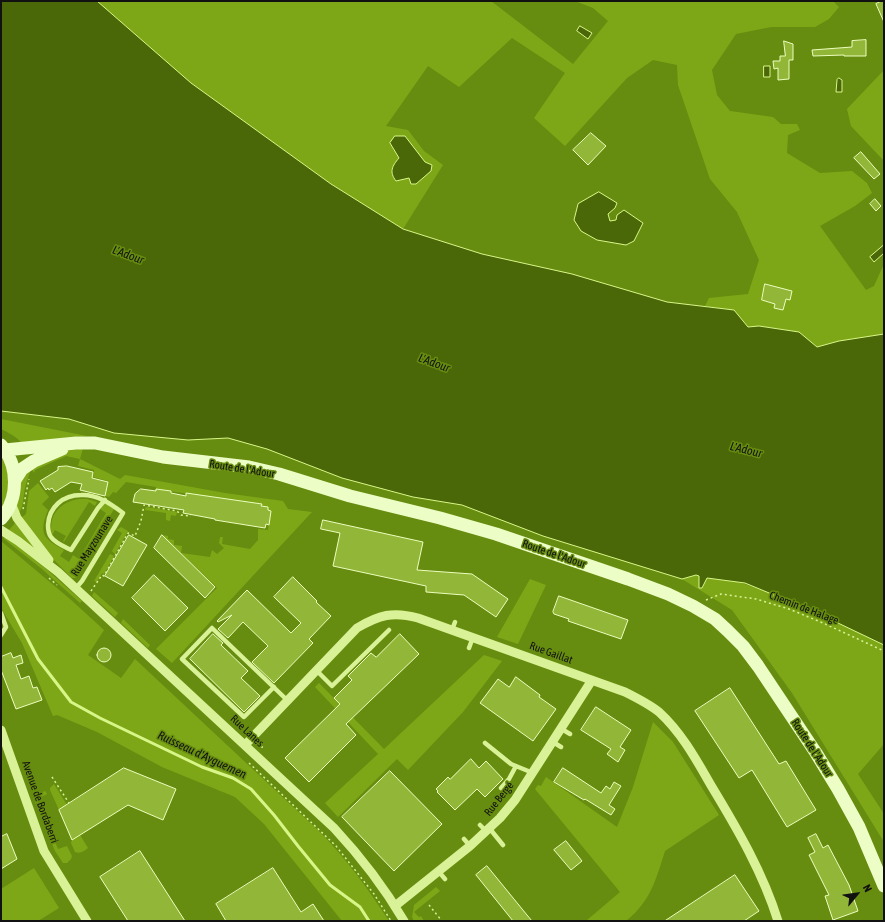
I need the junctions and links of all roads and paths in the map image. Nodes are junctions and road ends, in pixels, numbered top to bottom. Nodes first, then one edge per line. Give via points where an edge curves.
1 (76, 443) junction
2 (3, 447) edge
3 (30, 479) dead end
4 (15, 480) junction
5 (105, 500) junction
6 (11, 503) junction
7 (21, 512) dead end
8 (191, 516) dead end
9 (1, 519) edge
10 (1, 530) edge
11 (58, 572) junction
12 (46, 575) dead end
13 (58, 585) dead end
14 (76, 588) junction
15 (87, 598) junction
16 (693, 606) junction
17 (1, 613) edge
18 (389, 630) dead end
19 (1, 634) edge
20 (473, 638) junction
21 (469, 648) dead end
22 (884, 651) edge
23 (316, 670) junction
24 (592, 680) junction
25 (274, 687) junction
26 (287, 700) junction
27 (560, 728) junction
28 (1, 730) edge
29 (570, 734) dead end
30 (262, 738) dead end
31 (553, 742) junction
32 (485, 743) dead end
33 (245, 746) junction
34 (561, 748) dead end
35 (257, 757) junction
36 (247, 760) dead end
37 (251, 764) junction
38 (516, 766) junction
39 (533, 774) junction
40 (52, 777) dead end
41 (501, 788) dead end
42 (69, 803) dead end
43 (480, 825) dead end
44 (488, 830) junction
45 (503, 845) dead end
46 (439, 872) junction
47 (445, 880) dead end
48 (884, 886) edge
49 (429, 905) dead end
50 (395, 906) junction
51 (87, 921) edge
52 (392, 921) edge
53 (404, 921) edge
54 (442, 921) edge
55 (778, 921) edge

1 - 2 main road, Route de l'Adour
1 - 4 main road, Route de l'Adour via 34,461 22,469
1 - 16 main road, Route de l'Adour via 94,443 163,457 249,467 278,474 350,496 496,534 628,579
2 - 4 main road via 11,462
3 - 7 path
4 - 6 main road
5 - 5 lane via 83,494 58,503 49,520 48,532 51,537 71,550
5 - 14 lane, Rue Mayzounave via 123,513
6 - 9 main road
6 - 11 street, Rue Lanes via 17,518
8 - 15 path via 181,515 177,510 144,505 135,536 128,533 104,576 102,575
10 - 11 street, Rue Lanes
11 - 14 street, Rue Lanes
12 - 13 path
14 - 15 street, Rue Lanes
15 - 33 street, Rue Lanes
16 - 22 path, Chemin de Halage via 721,594 756,599 796,611
16 - 48 main road, Route de l'Adour via 728,631 758,666 838,789 859,827
17 - 19 lane via 6,627
18 - 23 lane via 332,686
20 - 21 lane
20 - 23 street, Rue Gaillat via 453,626 408,615 382,616 357,628
20 - 24 street, Rue Gaillat via 560,673
23 - 26 street, Rue Gaillat
24 - 27 street, Rue Bergé
24 - 55 street, Rue Gaillat via 638,699 659,713 673,727 696,760 760,872
25 - 25 lane via 244,717 182,659 212,628
25 - 26 lane
26 - 33 street, Rue Gaillat
27 - 29 lane
27 - 31 street, Rue Bergé
28 - 51 street, Avenue de Bordaberri via 44,851
30 - 35 path via 264,752
31 - 34 lane
31 - 39 street, Rue Bergé
32 - 38 lane
33 - 35 street, Rue Lanes
35 - 37 path
35 - 50 street, Rue Lanes via 355,851
36 - 37 path
37 - 52 path via 336,846
38 - 39 lane
38 - 41 lane via 510,779
39 - 44 street, Rue Bergé via 515,800
40 - 42 path
43 - 44 lane
44 - 45 lane
44 - 46 street, Rue Bergé via 467,842
46 - 47 lane
46 - 50 street, Rue Bergé
49 - 54 path
50 - 53 street, Rue Lanes

